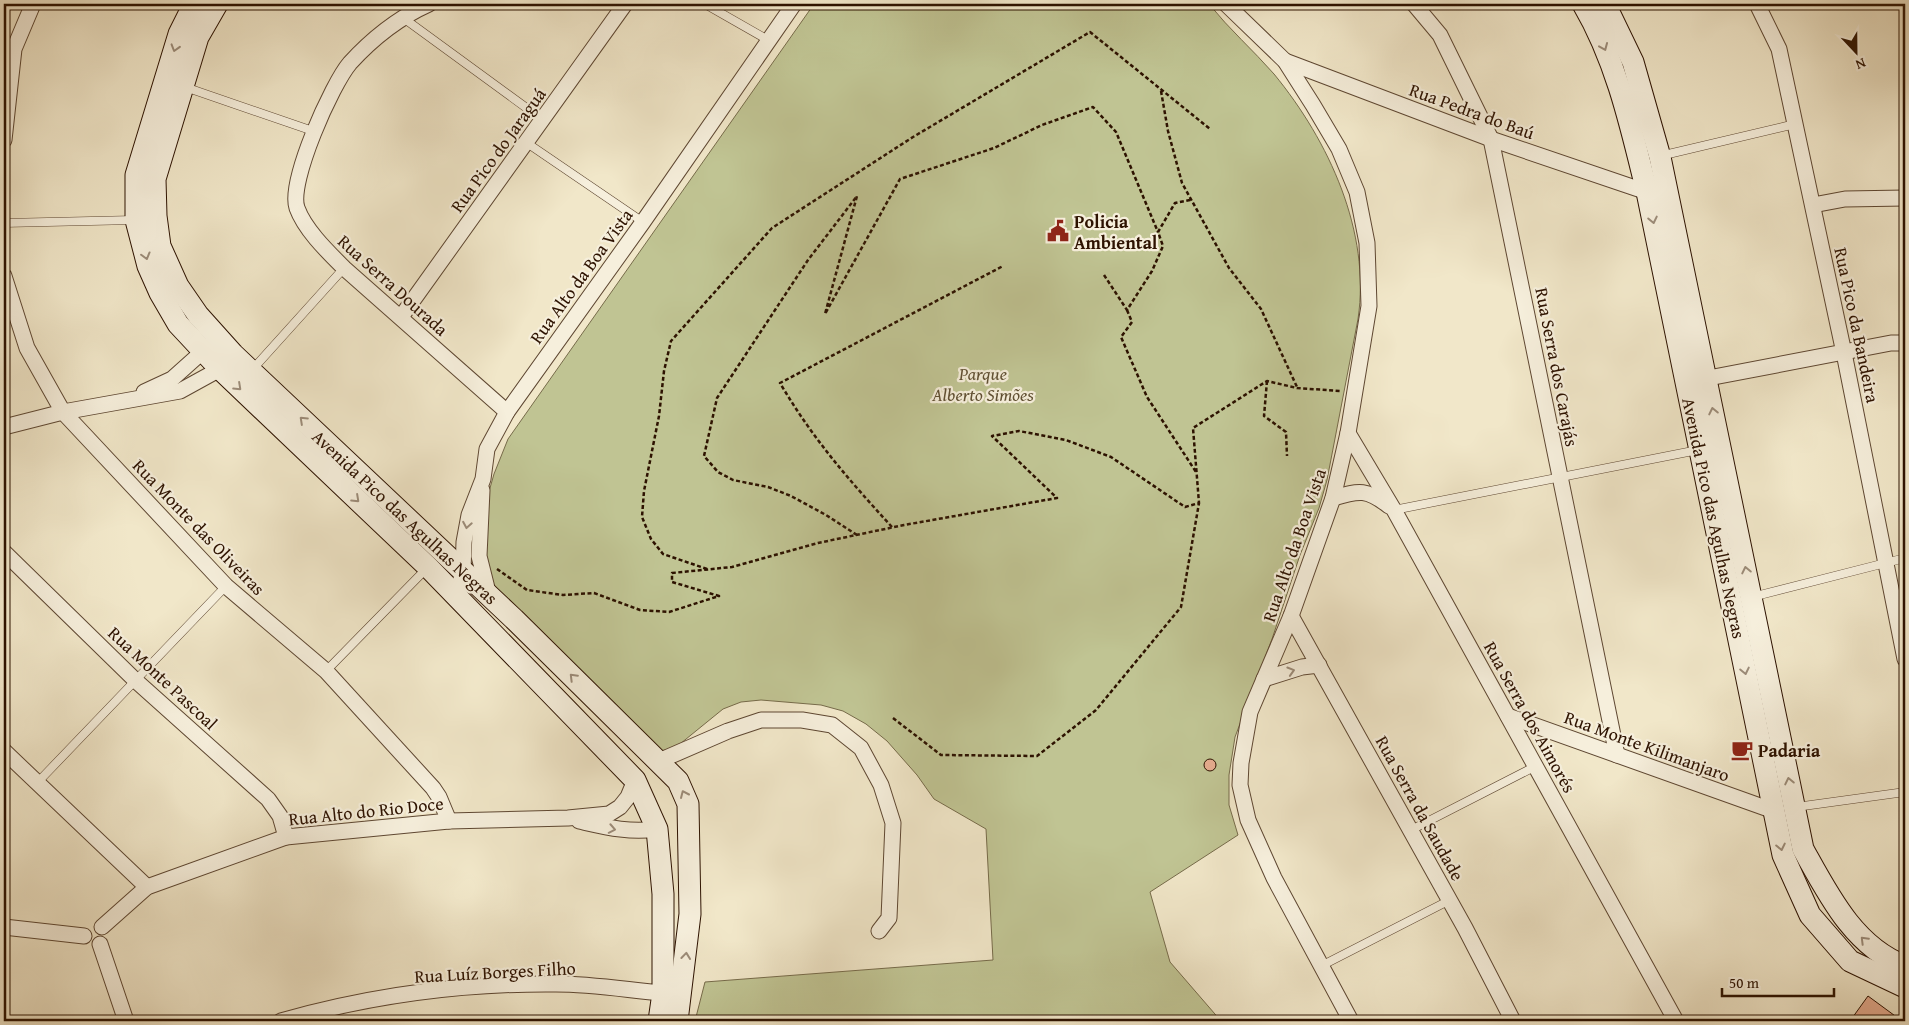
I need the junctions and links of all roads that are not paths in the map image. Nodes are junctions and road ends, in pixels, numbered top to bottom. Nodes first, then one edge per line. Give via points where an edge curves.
1 (33, 4) edge
2 (193, 4) edge
3 (217, 4) edge
4 (426, 4) edge
5 (626, 4) edge
6 (705, 4) edge
7 (794, 4) edge
8 (1226, 4) edge
9 (1414, 4) edge
10 (1583, 4) edge
11 (1605, 4) edge
12 (1757, 4) edge
13 (402, 17) junction
14 (768, 40) junction
15 (1285, 60) junction
16 (182, 86) junction
17 (543, 120) junction
18 (1795, 124) junction
19 (313, 131) junction
20 (1491, 139) junction
21 (4, 140) edge
22 (527, 143) junction
23 (1660, 157) junction
24 (1647, 192) junction
25 (1905, 198) edge
26 (1813, 206) junction
27 (136, 220) junction
28 (642, 222) junction
29 (4, 223) edge
30 (344, 268) junction
31 (4, 276) edge
32 (401, 317) junction
33 (1905, 343) edge
34 (211, 344) junction
35 (1844, 353) junction
36 (227, 361) junction
37 (251, 371) junction
38 (1696, 380) junction
39 (106, 404) junction
40 (63, 412) junction
41 (507, 412) junction
42 (4, 427) edge
43 (1348, 433) junction
44 (1700, 449) junction
45 (1560, 478) junction
46 (483, 479) junction
47 (1333, 498) junction
48 (1394, 510) junction
49 (4, 552) edge
50 (1905, 558) edge
51 (1886, 562) junction
52 (428, 567) junction
53 (463, 571) junction
54 (226, 586) junction
55 (457, 595) junction
56 (489, 596) junction
57 (1751, 597) junction
58 (1291, 616) junction
59 (1905, 659) edge
60 (1319, 665) junction
61 (326, 671) junction
62 (1264, 679) junction
63 (135, 680) junction
64 (1508, 716) junction
65 (4, 751) edge
66 (1617, 755) junction
67 (658, 761) junction
68 (1536, 766) junction
69 (635, 780) junction
70 (37, 783) junction
71 (1905, 792) edge
72 (1795, 807) junction
73 (1774, 811) junction
74 (568, 818) junction
75 (449, 821) junction
76 (688, 822) junction
77 (657, 829) junction
78 (1411, 830) junction
79 (286, 837) junction
80 (147, 887) junction
81 (1450, 900) junction
82 (4, 927) edge
83 (102, 927) junction
84 (879, 931) dead end
85 (84, 936) junction
86 (100, 944) junction
87 (1320, 966) junction
88 (1905, 966) edge
89 (1905, 988) edge
90 (672, 990) junction
91 (126, 1021) edge
92 (281, 1021) edge
93 (659, 1021) edge
94 (677, 1021) edge
95 (1351, 1021) edge
96 (1512, 1021) edge
97 (1676, 1021) edge

1 - 21 street via 14,49
2 -> 27 street, Avenida Pico das Agulhas Negras via 179,34 136,175
3 - 16 street, Avenida Pico das Agulhas Negras via 198,36
4 - 13 street, Rua Serra Dourada
5 - 17 street, Rua Pico do Jaraguá
6 - 14 lane
7 - 14 street, Rua Alto da Boa Vista
8 - 15 street, Rua Alto da Boa Vista
9 - 20 street, Rua Serra dos Carajás via 1440,35
10 -> 24 street, Avenida Pico das Agulhas Negras via 1621,88
11 - 23 street, Avenida Pico das Agulhas Negras via 1633,62
12 - 18 street, Rua Pico da Bandeira via 1779,49
13 - 17 lane
13 - 19 street, Rua Serra Dourada via 349,64
14 - 28 street, Rua Alto da Boa Vista
15 - 20 street, Rua Pedra do Baú
15 - 43 street, Rua Alto da Boa Vista via 1339,149 1357,192 1367,243 1369,306
16 - 19 lane
16 - 34 street, Avenida Pico das Agulhas Negras via 154,179 159,239 178,286 198,315
17 - 22 street, Rua Pico do Jaraguá
18 - 23 lane
18 - 26 street, Rua Pico da Bandeira
19 - 30 street, Rua Serra Dourada via 300,176 297,207 319,243
20 - 24 street, Rua Pedra do Baú
20 - 45 street, Rua Serra dos Carajás
22 - 28 lane
22 - 32 street, Rua Pico do Jaraguá
23 - 38 street, Avenida Pico das Agulhas Negras
24 -> 38 street, Avenida Pico das Agulhas Negras
25 - 26 street via 1845,199
26 - 35 street, Rua Pico da Bandeira
27 - 29 lane
27 -> 34 street, Avenida Pico das Agulhas Negras via 148,266 178,324
28 - 41 street, Rua Alto da Boa Vista
30 - 32 street, Rua Serra Dourada
30 - 37 lane
31 - 40 street, Rua Monte das Oliveiras via 27,348
32 - 41 street, Rua Serra Dourada
33 - 35 street
34 - 36 street, Avenida Pico das Agulhas Negras
34 - 39 street via 172,379
35 - 38 street
35 - 51 street, Rua Pico da Bandeira
36 - 37 street, Avenida Pico das Agulhas Negras
36 - 39 street via 180,392
36 -> 52 street, Avenida Pico das Agulhas Negras
53 -> 37 street, Avenida Pico das Agulhas Negras
38 - 44 street, Avenida Pico das Agulhas Negras
57 -> 38 street, Avenida Pico das Agulhas Negras
39 - 40 street
40 - 42 street
40 - 54 street, Rua Monte das Oliveiras
41 - 46 street, Rua Alto da Boa Vista via 486,449
43 - 47 street, Rua Alto da Boa Vista
43 - 48 street, Rua Serra dos Aimorés
44 - 45 lane
44 -> 73 street, Avenida Pico das Agulhas Negras
45 - 48 lane
45 - 66 street, Rua Serra dos Carajás
46 -> 53 street, Rua Alto da Boa Vista via 469,515
46 - 56 street via 479,556
47 - 48 street via 1352,492 1368,492
47 - 58 street, Rua Alto da Boa Vista
48 - 64 street, Rua Serra dos Aimorés
49 - 63 street, Rua Monte Pascoal
50 - 51 lane
51 - 57 lane
51 - 59 street, Rua Pico da Bandeira
52 - 55 street, Avenida Pico das Agulhas Negras
52 - 61 lane
53 - 55 street, Rua Alto da Boa Vista
53 - 56 street, Avenida Pico das Agulhas Negras
54 - 61 street, Rua Monte das Oliveiras
54 - 63 lane
55 - 69 street, Avenida Pico das Agulhas Negras
67 -> 56 street, Avenida Pico das Agulhas Negras
72 -> 57 street, Avenida Pico das Agulhas Negras
58 - 60 street, Rua Serra da Saudade
58 - 62 street, Rua Alto da Boa Vista
62 -> 60 street
60 - 78 street, Rua Serra da Saudade
61 - 75 street, Rua Monte das Oliveiras via 433,788
62 - 87 street, Rua Alto da Boa Vista via 1245,731 1241,763 1242,802 1274,878
63 - 70 lane
63 - 79 street, Rua Monte Pascoal via 268,799 280,816
64 - 66 street, Rua Monte Kilimanjaro
64 - 68 street, Rua Serra dos Aimorés
65 - 70 street
66 - 73 street, Rua Monte Kilimanjaro
67 - 69 street via 645,766
76 -> 67 street, Avenida Pico das Agulhas Negras via 688,804 678,781
67 - 84 street via 761,720 802,720 832,726 860,748 881,785 893,823 889,918
68 - 78 lane
68 - 97 street, Rua Serra dos Aimorés
69 - 74 street via 628,797 609,814
69 - 77 street, Avenida Pico das Agulhas Negras
70 - 80 street
71 - 72 lane
88 -> 72 street, Avenida Pico das Agulhas Negras via 1866,944 1831,900 1803,849
73 -> 89 street, Avenida Pico das Agulhas Negras via 1783,855 1810,915 1850,961
74 - 75 street, Rua Alto do Rio Doce
74 -> 77 street via 615,830 638,832
75 - 79 street, Rua Alto do Rio Doce
76 - 77 street via 675,830
90 -> 76 street, Avenida Pico das Agulhas Negras via 690,914
77 - 90 street, Avenida Pico das Agulhas Negras
78 - 81 street, Rua Serra da Saudade
79 - 80 street, Rua Alto do Rio Doce
80 - 83 street, Rua Alto do Rio Doce
81 - 87 lane
81 - 96 street, Rua Serra da Saudade
82 - 85 street
83 - 85 street via 89,926
83 - 86 street via 105,936
85 - 86 street via 90,944
86 - 91 street
87 - 95 street, Rua Alto da Boa Vista
90 - 92 street, Rua Luíz Borges Filho via 557,984 460,988 397,996
90 - 93 street, Avenida Pico das Agulhas Negras
90 - 94 street, Avenida Pico das Agulhas Negras

